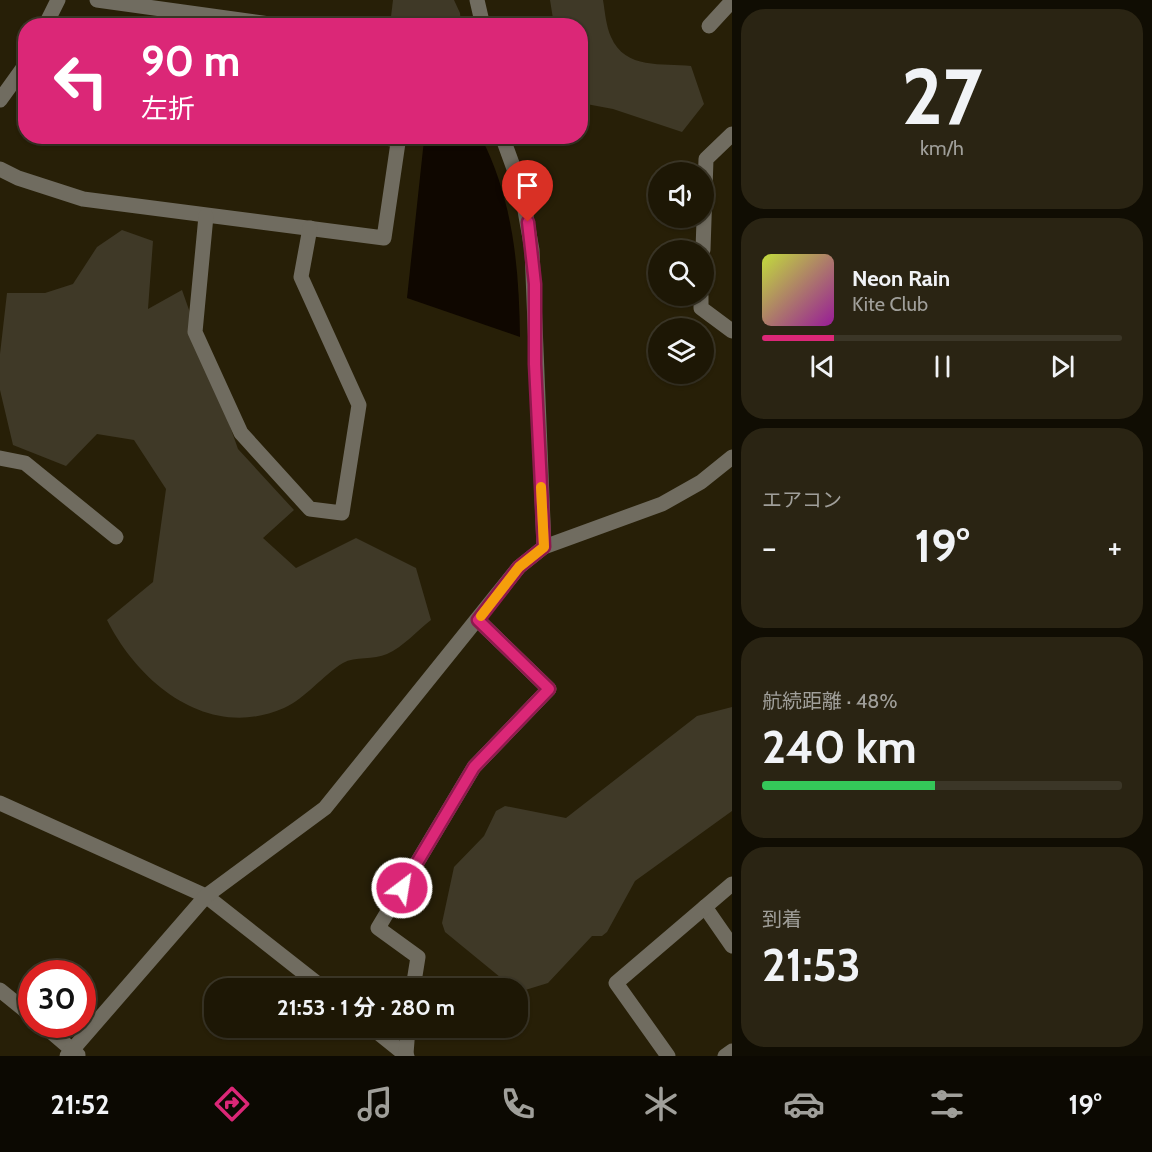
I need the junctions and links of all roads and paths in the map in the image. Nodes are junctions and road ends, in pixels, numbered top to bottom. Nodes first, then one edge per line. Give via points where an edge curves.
1 (58, 0) edge
2 (97, 0) edge
3 (477, 0) edge
4 (732, 1) edge
5 (49, 18) edge
6 (226, 18) edge
7 (481, 18) edge
8 (709, 26) dead end
9 (18, 77) edge
10 (0, 100) edge
11 (732, 134) edge
12 (398, 144) edge
13 (505, 144) edge
14 (0, 169) edge
15 (206, 216) junction
16 (310, 228) junction
17 (703, 240) edge
18 (701, 306) edge
19 (732, 330) edge
20 (732, 457) edge
21 (0, 458) edge
22 (117, 537) dead end
23 (544, 547) junction
24 (478, 620) junction
25 (0, 803) edge
26 (732, 884) edge
27 (206, 896) junction
28 (705, 907) junction
29 (732, 946) edge
30 (309, 978) edge
31 (415, 978) edge
32 (0, 990) edge
33 (18, 1005) edge
34 (56, 1038) edge
35 (385, 1038) edge
36 (407, 1038) edge
37 (732, 1051) edge
38 (72, 1054) edge
39 (406, 1055) edge
40 (668, 1056) edge
41 (725, 1056) edge

1 - 5 street
2 - 6 street
3 - 7 street
4 - 8 street
9 - 10 street
11 - 17 street via 706,159
12 - 16 street via 384,237
13 - 23 street via 521,188 532,250
14 - 15 street via 83,199
15 - 16 street
15 - 16 street via 195,332 240,433 310,509 342,513 359,405 301,278
18 - 19 street
20 - 23 street via 701,482 662,504
21 - 22 street via 25,463
23 - 24 street via 519,567
24 - 27 street via 325,808
24 - 31 street via 549,689 474,767 378,928 418,957
25 - 27 street
26 - 28 street
27 - 30 street
27 - 38 street
28 - 29 street
28 - 40 street via 616,983
32 - 33 street
34 - 38 street
35 - 39 street
36 - 39 street
37 - 41 street

